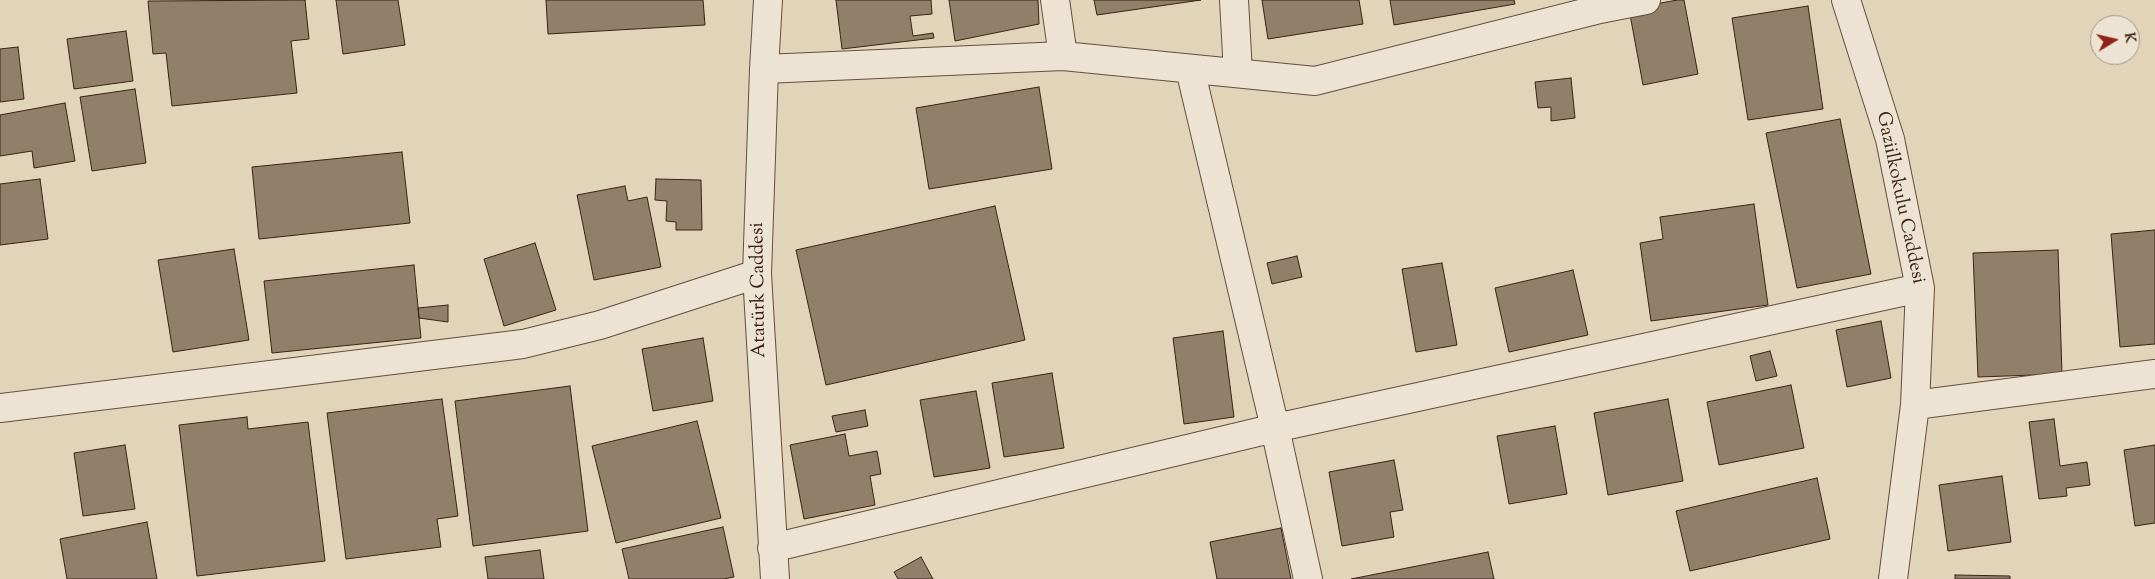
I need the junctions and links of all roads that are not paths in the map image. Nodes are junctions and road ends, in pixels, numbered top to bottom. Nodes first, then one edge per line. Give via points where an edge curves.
1 (768, 0) edge
2 (1055, 0) edge
3 (1234, 0) edge
4 (1646, 0) edge
5 (1846, 0) edge
6 (1063, 56) junction
7 (764, 69) junction
8 (1190, 69) junction
9 (1238, 73) junction
10 (757, 274) junction
11 (1920, 288) junction
12 (2155, 374) edge
13 (1915, 405) junction
14 (0, 408) edge
15 (1275, 428) junction
16 (772, 548) junction
17 (775, 579) edge
18 (1308, 579) edge
19 (1893, 579) edge

1 - 7 street, Atatürk Caddesi
2 - 6 street
3 - 9 street
4 - 9 street via 1315,81
5 - 11 street, Gaziilkokulu Caddesi via 1890,139
6 - 7 street
6 - 8 street
7 - 10 street, Atatürk Caddesi
8 - 9 street
8 - 15 street
10 - 14 street via 600,324 523,344
10 - 16 street, Atatürk Caddesi
11 - 13 street, Gaziilkokulu Caddesi
11 - 15 street
12 - 13 street
13 - 19 street, Gaziilkokulu Caddesi
15 - 16 street
15 - 18 street
16 - 17 street, Atatürk Caddesi

